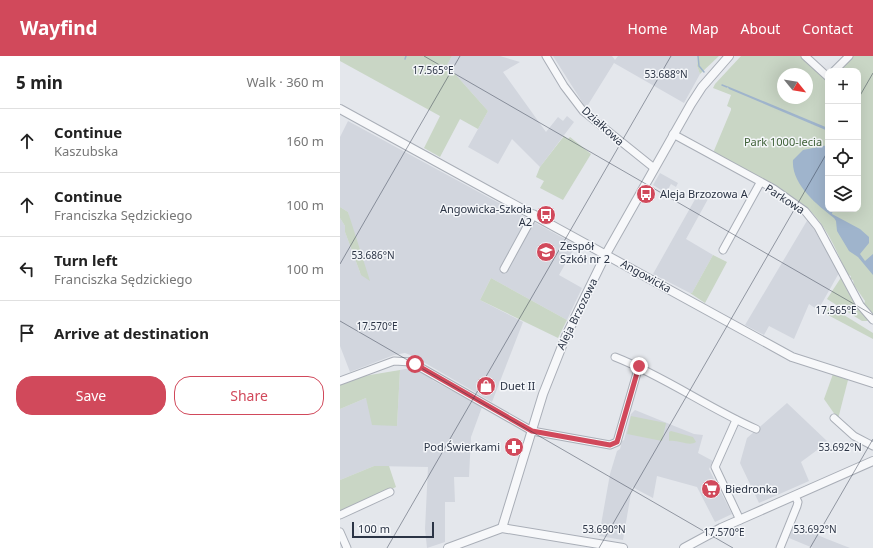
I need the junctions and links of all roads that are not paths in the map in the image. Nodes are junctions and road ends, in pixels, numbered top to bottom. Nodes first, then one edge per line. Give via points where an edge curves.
1 (546, 56) edge
2 (729, 56) edge
3 (806, 56) edge
4 (849, 56) edge
5 (837, 68) edge
6 (825, 74) edge
7 (340, 109) edge
8 (673, 134) junction
9 (654, 168) junction
10 (760, 183) junction
11 (534, 214) junction
12 (723, 250) dead end
13 (606, 254) junction
14 (504, 269) dead end
15 (873, 320) edge
16 (615, 357) dead end
17 (639, 366) junction
18 (340, 381) edge
19 (873, 382) edge
20 (834, 418) dead end
21 (736, 420) junction
22 (756, 429) dead end
23 (532, 431) junction
24 (873, 446) edge
25 (873, 461) edge
26 (390, 492) dead end
27 (795, 496) junction
28 (340, 515) edge
29 (740, 520) junction
30 (502, 528) junction
31 (340, 532) edge
32 (781, 546) edge
33 (346, 548) edge
34 (448, 548) edge
35 (623, 548) edge
36 (684, 548) edge

1 - 9 street, Działkowa via 564,86 584,111
2 - 8 street, Aleja Brzozowa via 702,87
3 - 6 street
4 - 5 street
7 - 11 street, Angowicka
8 - 9 street, Aleja Brzozowa
8 - 10 street, Parkowa
9 - 13 street, Aleja Brzozowa
10 - 12 street
10 - 15 street, Parkowa via 774,189 812,218 860,305
11 - 13 street, Angowicka
11 - 14 street
13 - 19 street, Angowicka via 792,357
13 - 23 street, Aleja Brzozowa via 556,358
16 - 17 street
17 - 21 street
17 - 23 street via 615,444
18 - 23 street via 394,361 411,362
20 - 24 street via 854,436
21 - 22 street
21 - 29 street via 715,467
23 - 30 street, Aleja Brzozowa
25 - 27 street
26 - 28 street
27 - 29 street
27 - 32 street via 797,506
29 - 36 street
30 - 34 street
30 - 35 street
31 - 33 street

